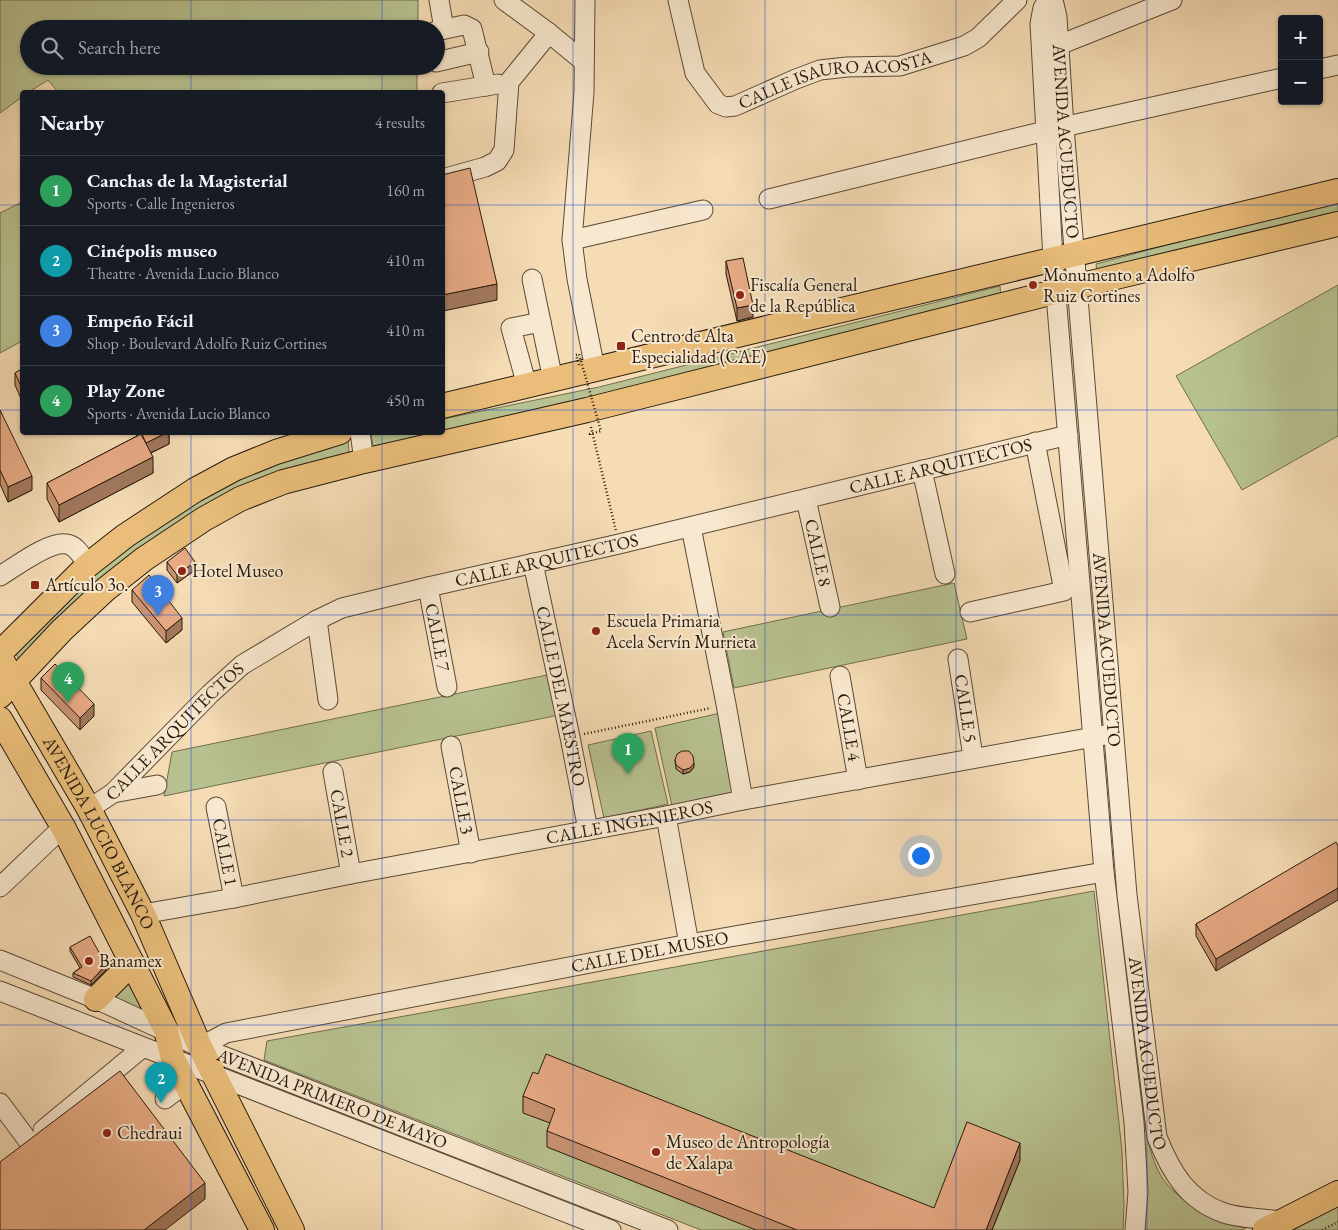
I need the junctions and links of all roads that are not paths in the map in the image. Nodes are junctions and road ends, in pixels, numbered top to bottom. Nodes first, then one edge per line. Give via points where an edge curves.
1 (439, 0) edge
2 (504, 0) edge
3 (585, 0) edge
4 (678, 0) edge
5 (1017, 0) edge
6 (1048, 0) edge
7 (1053, 0) edge
8 (1172, 0) edge
9 (440, 20) edge
10 (445, 29) edge
11 (549, 33) junction
12 (1059, 46) junction
13 (478, 52) junction
14 (1041, 52) junction
15 (445, 60) edge
16 (583, 61) junction
17 (1338, 65) edge
18 (1323, 69) edge
19 (1278, 79) edge
20 (509, 82) junction
21 (486, 86) junction
22 (445, 93) edge
23 (1064, 127) junction
24 (1045, 131) junction
25 (445, 178) edge
26 (1338, 191) edge
27 (769, 200) dead end
28 (703, 210) dead end
29 (1338, 224) edge
30 (572, 240) junction
31 (1065, 257) junction
32 (532, 279) dead end
33 (1067, 289) junction
34 (541, 322) junction
35 (587, 367) junction
36 (553, 380) junction
37 (527, 386) junction
38 (445, 405) edge
39 (1068, 434) junction
40 (330, 435) edge
41 (360, 435) edge
42 (1035, 442) junction
43 (364, 461) junction
44 (922, 470) junction
45 (806, 499) junction
46 (691, 527) junction
47 (533, 563) junction
48 (88, 565) junction
49 (945, 574) dead end
50 (0, 576) edge
51 (428, 587) junction
52 (830, 607) dead end
53 (970, 612) dead end
54 (317, 620) junction
55 (0, 653) edge
56 (0, 657) edge
57 (958, 659) dead end
58 (840, 676) dead end
59 (447, 687) dead end
60 (7, 689) edge
61 (328, 700) dead end
62 (0, 719) edge
63 (1115, 734) junction
64 (1094, 736) junction
65 (451, 746) dead end
66 (973, 757) junction
67 (333, 772) dead end
68 (858, 780) junction
69 (157, 785) dead end
70 (113, 793) junction
71 (742, 800) junction
72 (216, 807) dead end
73 (89, 809) junction
74 (666, 816) junction
75 (63, 827) junction
76 (588, 830) junction
77 (472, 853) junction
78 (1104, 872) junction
79 (352, 874) junction
80 (0, 887) edge
81 (1127, 895) junction
82 (1107, 897) junction
83 (234, 898) junction
84 (143, 914) junction
85 (689, 944) junction
86 (0, 960) edge
87 (132, 963) junction
88 (0, 991) edge
89 (96, 999) junction
90 (166, 1030) junction
91 (1146, 1042) junction
92 (1125, 1044) junction
93 (142, 1048) junction
94 (200, 1048) junction
95 (173, 1059) junction
96 (212, 1074) junction
97 (186, 1083) junction
98 (165, 1099) dead end
99 (0, 1103) edge
100 (1337, 1194) edge
101 (577, 1195) junction
102 (568, 1222) edge
103 (1273, 1225) edge
104 (262, 1230) edge
105 (292, 1230) edge
106 (611, 1230) edge
107 (668, 1230) edge
108 (1135, 1230) edge

1 - 9 street
2 - 11 street
3 - 16 street
4 - 5 street, CALLE ISAURO ACOSTA via 695,73 718,104 736,106 820,70 900,66 964,46 978,38
6 - 14 street, AVENIDA ACUEDUCTO via 1040,24
7 - 12 street, AVENIDA ACUEDUCTO via 1058,17
8 - 12 street
10 - 13 street via 464,25 472,30
11 - 16 street
11 - 20 street
12 - 14 street
12 - 23 street, AVENIDA ACUEDUCTO
13 - 15 street
13 - 21 street
14 - 24 street, AVENIDA ACUEDUCTO
16 - 30 street via 584,92
17 - 18 street
19 - 23 street
20 - 21 street
20 - 25 street via 504,150 497,160 485,166
21 - 22 street
23 - 24 street
23 - 31 street, AVENIDA ACUEDUCTO
24 - 27 street
24 - 31 street, AVENIDA ACUEDUCTO
26 - 31 main road
28 - 30 street
29 - 33 main road
30 - 35 street
31 - 33 street, AVENIDA ACUEDUCTO
31 - 35 main road
32 - 34 street
33 - 39 street, AVENIDA ACUEDUCTO
33 - 43 main road via 587,410
33 - 63 street, AVENIDA ACUEDUCTO
34 - 36 street
34 - 37 street via 511,328
35 - 36 main road
36 - 37 main road
37 - 38 main road
39 - 42 street, CALLE ARQUITECTOS
39 - 64 street, AVENIDA ACUEDUCTO
40 - 48 main road via 276,452 226,473 141,525
41 - 43 street
42 - 44 street, CALLE ARQUITECTOS
42 - 53 street via 1064,591
43 - 60 main road via 283,482 240,499 204,519 106,589
44 - 45 street, CALLE ARQUITECTOS
44 - 49 street
45 - 46 street, CALLE ARQUITECTOS
45 - 52 street, CALLE 8
46 - 47 street, CALLE ARQUITECTOS
46 - 71 street
47 - 51 street, CALLE ARQUITECTOS
47 - 76 street, CALLE DEL MAESTRO
48 - 50 street via 78,550 67,544 52,544
48 - 55 main road
51 - 54 street, CALLE ARQUITECTOS via 342,608
51 - 59 street, CALLE 7
54 - 61 street
54 - 70 street, CALLE ARQUITECTOS via 242,665
56 - 60 main road, AVENIDA LUCIO BLANCO
57 - 66 street, CALLE 5
58 - 68 street, CALLE 4
60 - 73 main road, AVENIDA LUCIO BLANCO
62 - 75 main road, AVENIDA LUCIO BLANCO
63 - 64 street, CALLE INGENIEROS
63 - 81 street, AVENIDA ACUEDUCTO
64 - 66 street, CALLE INGENIEROS
64 - 78 street, AVENIDA ACUEDUCTO
65 - 77 street, CALLE 3
66 - 68 street, CALLE INGENIEROS
67 - 79 street, CALLE 2
68 - 71 street, CALLE INGENIEROS
69 - 70 street
70 - 73 street, CALLE ARQUITECTOS
71 - 74 street, CALLE INGENIEROS
72 - 83 street, CALLE 1
73 - 84 main road, AVENIDA LUCIO BLANCO
74 - 76 street, CALLE INGENIEROS
74 - 85 street
75 - 80 street
75 - 87 main road, AVENIDA LUCIO BLANCO
76 - 77 street, CALLE INGENIEROS
77 - 79 street, CALLE INGENIEROS
78 - 82 street, AVENIDA ACUEDUCTO
78 - 85 street, CALLE DEL MUSEO
79 - 83 street, CALLE INGENIEROS
81 - 82 street
81 - 91 street, AVENIDA ACUEDUCTO
82 - 92 street, AVENIDA ACUEDUCTO
83 - 84 street, CALLE INGENIEROS
84 - 94 main road, AVENIDA LUCIO BLANCO
85 - 94 street, CALLE DEL MUSEO via 226,1033
86 - 89 street, AVENIDA PRIMERO DE MAYO
87 - 89 main road
87 - 90 main road, AVENIDA LUCIO BLANCO
88 - 93 street, AVENIDA PRIMERO DE MAYO
89 - 90 street, AVENIDA PRIMERO DE MAYO
90 - 94 street, AVENIDA PRIMERO DE MAYO
90 - 95 main road, AVENIDA LUCIO BLANCO
91 - 92 street
91 - 103 street, AVENIDA ACUEDUCTO via 1157,1137 1167,1163 1180,1183 1200,1201 1225,1213
92 - 108 street, AVENIDA ACUEDUCTO via 1138,1192
93 - 95 street, AVENIDA PRIMERO DE MAYO
93 - 99 street via 22,1148
94 - 96 main road, AVENIDA LUCIO BLANCO
94 - 101 street, AVENIDA PRIMERO DE MAYO
95 - 96 street, AVENIDA PRIMERO DE MAYO
95 - 97 main road, AVENIDA LUCIO BLANCO
96 - 102 street, AVENIDA PRIMERO DE MAYO
96 - 105 main road, AVENIDA LUCIO BLANCO
97 - 98 street
97 - 104 main road, AVENIDA LUCIO BLANCO
100 - 103 main road
101 - 102 street
101 - 107 street, AVENIDA PRIMERO DE MAYO
102 - 106 street, AVENIDA PRIMERO DE MAYO

